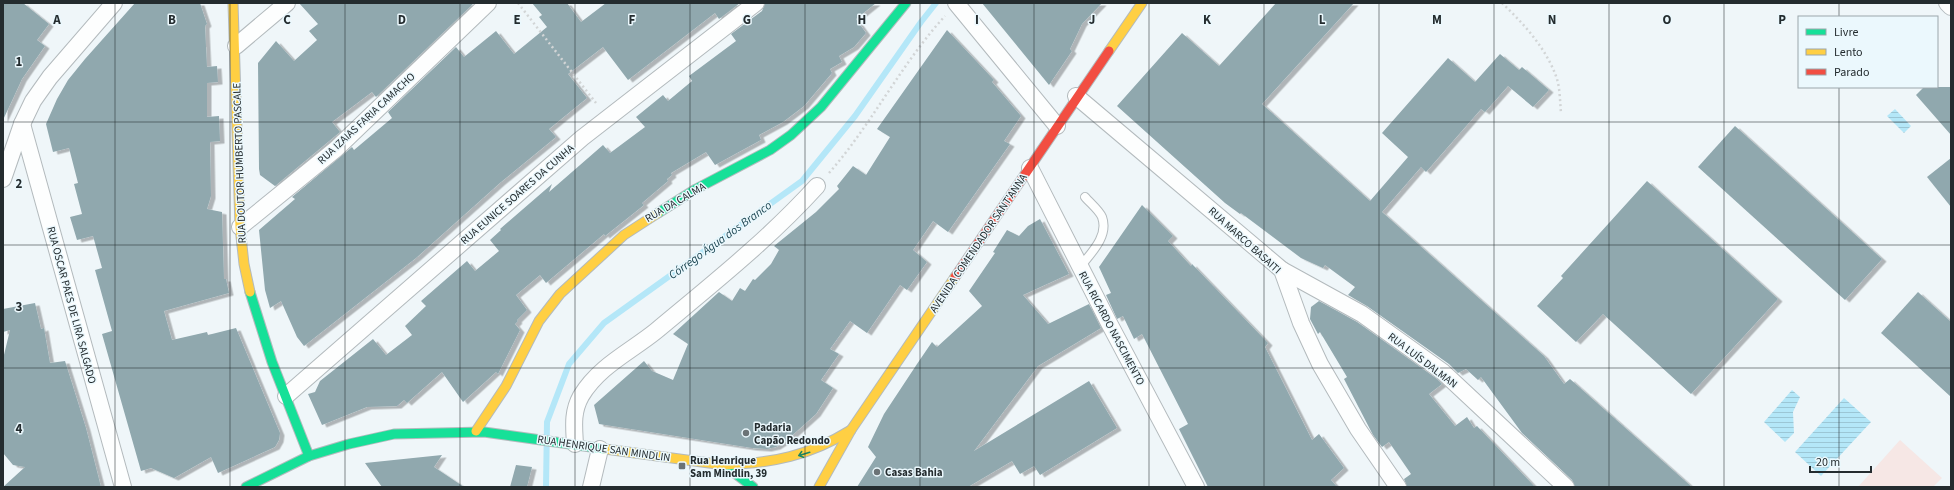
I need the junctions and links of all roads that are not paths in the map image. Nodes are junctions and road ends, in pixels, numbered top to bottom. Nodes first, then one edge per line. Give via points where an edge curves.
1 (114, 3) edge
2 (233, 3) edge
3 (287, 3) edge
4 (488, 3) edge
5 (756, 3) edge
6 (906, 3) edge
7 (1142, 3) edge
8 (1947, 3) edge
9 (956, 4) edge
10 (1951, 7) edge
11 (236, 46) junction
12 (1076, 96) junction
13 (22, 124) junction
14 (1057, 126) junction
15 (1030, 168) junction
16 (3, 179) edge
17 (817, 186) road end
18 (1085, 197) dead end
19 (240, 227) junction
20 (1080, 267) junction
21 (1282, 270) junction
22 (286, 396) junction
23 (851, 430) junction
24 (480, 431) junction
25 (570, 443) junction
26 (600, 449) junction
27 (309, 456) junction
28 (724, 466) junction
29 (123, 487) edge
30 (246, 487) edge
31 (591, 487) edge
32 (753, 487) edge
33 (820, 487) edge
34 (1196, 487) edge
35 (1398, 487) edge
36 (1566, 487) edge

1 - 13 street via 50,77 33,101
2 - 11 main road, RUA DOUTOR HUMBERTO PASCALE
3 - 11 street
4 - 19 street, RUA IZAIAS FARIA CAMACHO via 336,149
5 - 22 street, RUA EUNICE SOARES DA CUNHA via 582,138
6 - 24 main road, RUA DA CALMA via 821,107 791,135 770,150 696,189 641,222 560,294 539,321
7 - 12 main road, AVENIDA COMENDADOR SANT'ANNA
8 - 10 street
9 - 14 street
11 - 19 main road, RUA DOUTOR HUMBERTO PASCALE
12 - 14 main road, AVENIDA COMENDADOR SANT'ANNA
12 - 21 street, RUA MARCO BASAITI
13 - 16 street
13 - 29 street, RUA OSCAR PAES DE LIRA SALGADO
14 - 15 main road, AVENIDA COMENDADOR SANT'ANNA
15 - 20 street, RUA RICARDO NASCIMENTO
15 - 23 main road, AVENIDA COMENDADOR SANT'ANNA
17 - 25 street via 743,258 654,332 599,372 575,409
18 - 20 lane via 1102,216 1104,231 1097,246
19 - 22 main road, RUA DOUTOR HUMBERTO PASCALE via 244,264 253,300
20 - 34 street, RUA RICARDO NASCIMENTO
21 - 35 street, RUA MARCO BASAITI via 1301,323 1320,364 1358,429
21 - 36 street, RUA LUÍS DALMAN via 1362,314 1443,372
22 - 27 main road, RUA DOUTOR HUMBERTO PASCALE
23 -> 28 main road, RUA HENRIQUE SAN MINDLIN via 832,443 787,459 760,465
23 - 33 main road, AVENIDA COMENDADOR SANT'ANNA
24 - 25 main road, RUA HENRIQUE SAN MINDLIN
24 - 27 main road, RUA HENRIQUE SAN MINDLIN via 394,434
25 - 26 main road, RUA HENRIQUE SAN MINDLIN
26 - 28 main road, RUA HENRIQUE SAN MINDLIN
26 - 31 street
27 - 30 main road, RUA HENRIQUE SAN MINDLIN
28 - 32 main road

